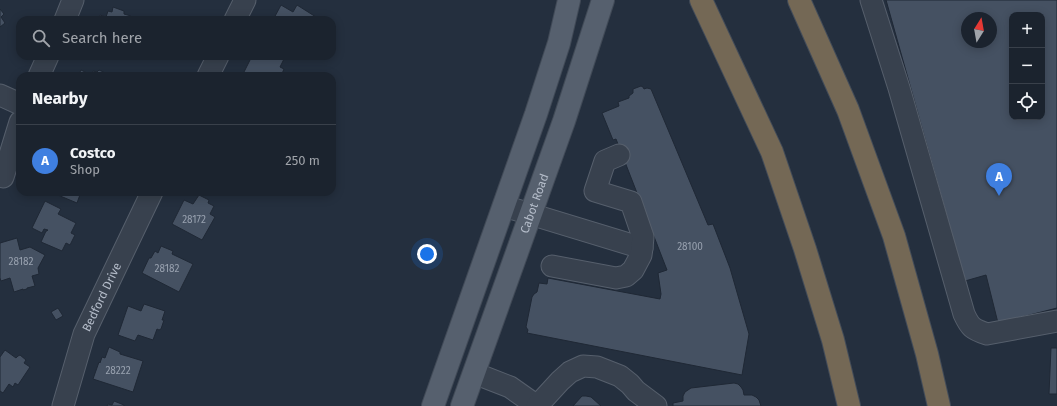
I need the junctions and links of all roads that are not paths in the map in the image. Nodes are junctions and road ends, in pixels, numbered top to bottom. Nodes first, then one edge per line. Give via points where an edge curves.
1 (73, 0) edge
2 (245, 0) edge
3 (569, 0) edge
4 (603, 0) edge
5 (798, 0) edge
6 (871, 0) edge
7 (701, 1) edge
8 (67, 16) edge
9 (237, 16) edge
10 (46, 60) edge
11 (216, 60) edge
12 (41, 72) edge
13 (210, 72) edge
14 (0, 95) edge
15 (16, 102) edge
16 (16, 135) edge
17 (619, 155) dead end
18 (3, 176) dead end
19 (150, 196) edge
20 (504, 206) junction
21 (531, 214) junction
22 (642, 248) junction
23 (552, 266) dead end
24 (1057, 321) edge
25 (474, 372) junction
26 (64, 406) edge
27 (433, 406) edge
28 (462, 406) edge
29 (537, 406) edge
30 (656, 406) edge
31 (849, 406) edge
32 (939, 406) edge

1 - 8 street
2 - 9 street
3 - 20 main road via 559,43
4 - 21 main road, Cabot Road
5 - 32 highway via 848,110 894,236
6 - 24 street via 969,325 987,334
7 - 31 highway via 772,152 833,340
10 - 12 street
11 - 13 street
14 - 15 street
16 - 18 street
17 - 22 street via 605,161 596,191 631,202 643,237
19 - 26 street, Bedford Drive via 84,334
20 - 21 street
20 - 27 main road
21 - 22 street
21 - 25 main road, Cabot Road
22 - 23 street via 633,270 626,276 616,278
25 - 28 main road, Cabot Road
25 - 29 street via 510,387
29 - 30 street via 570,372 583,366 597,367 620,376

